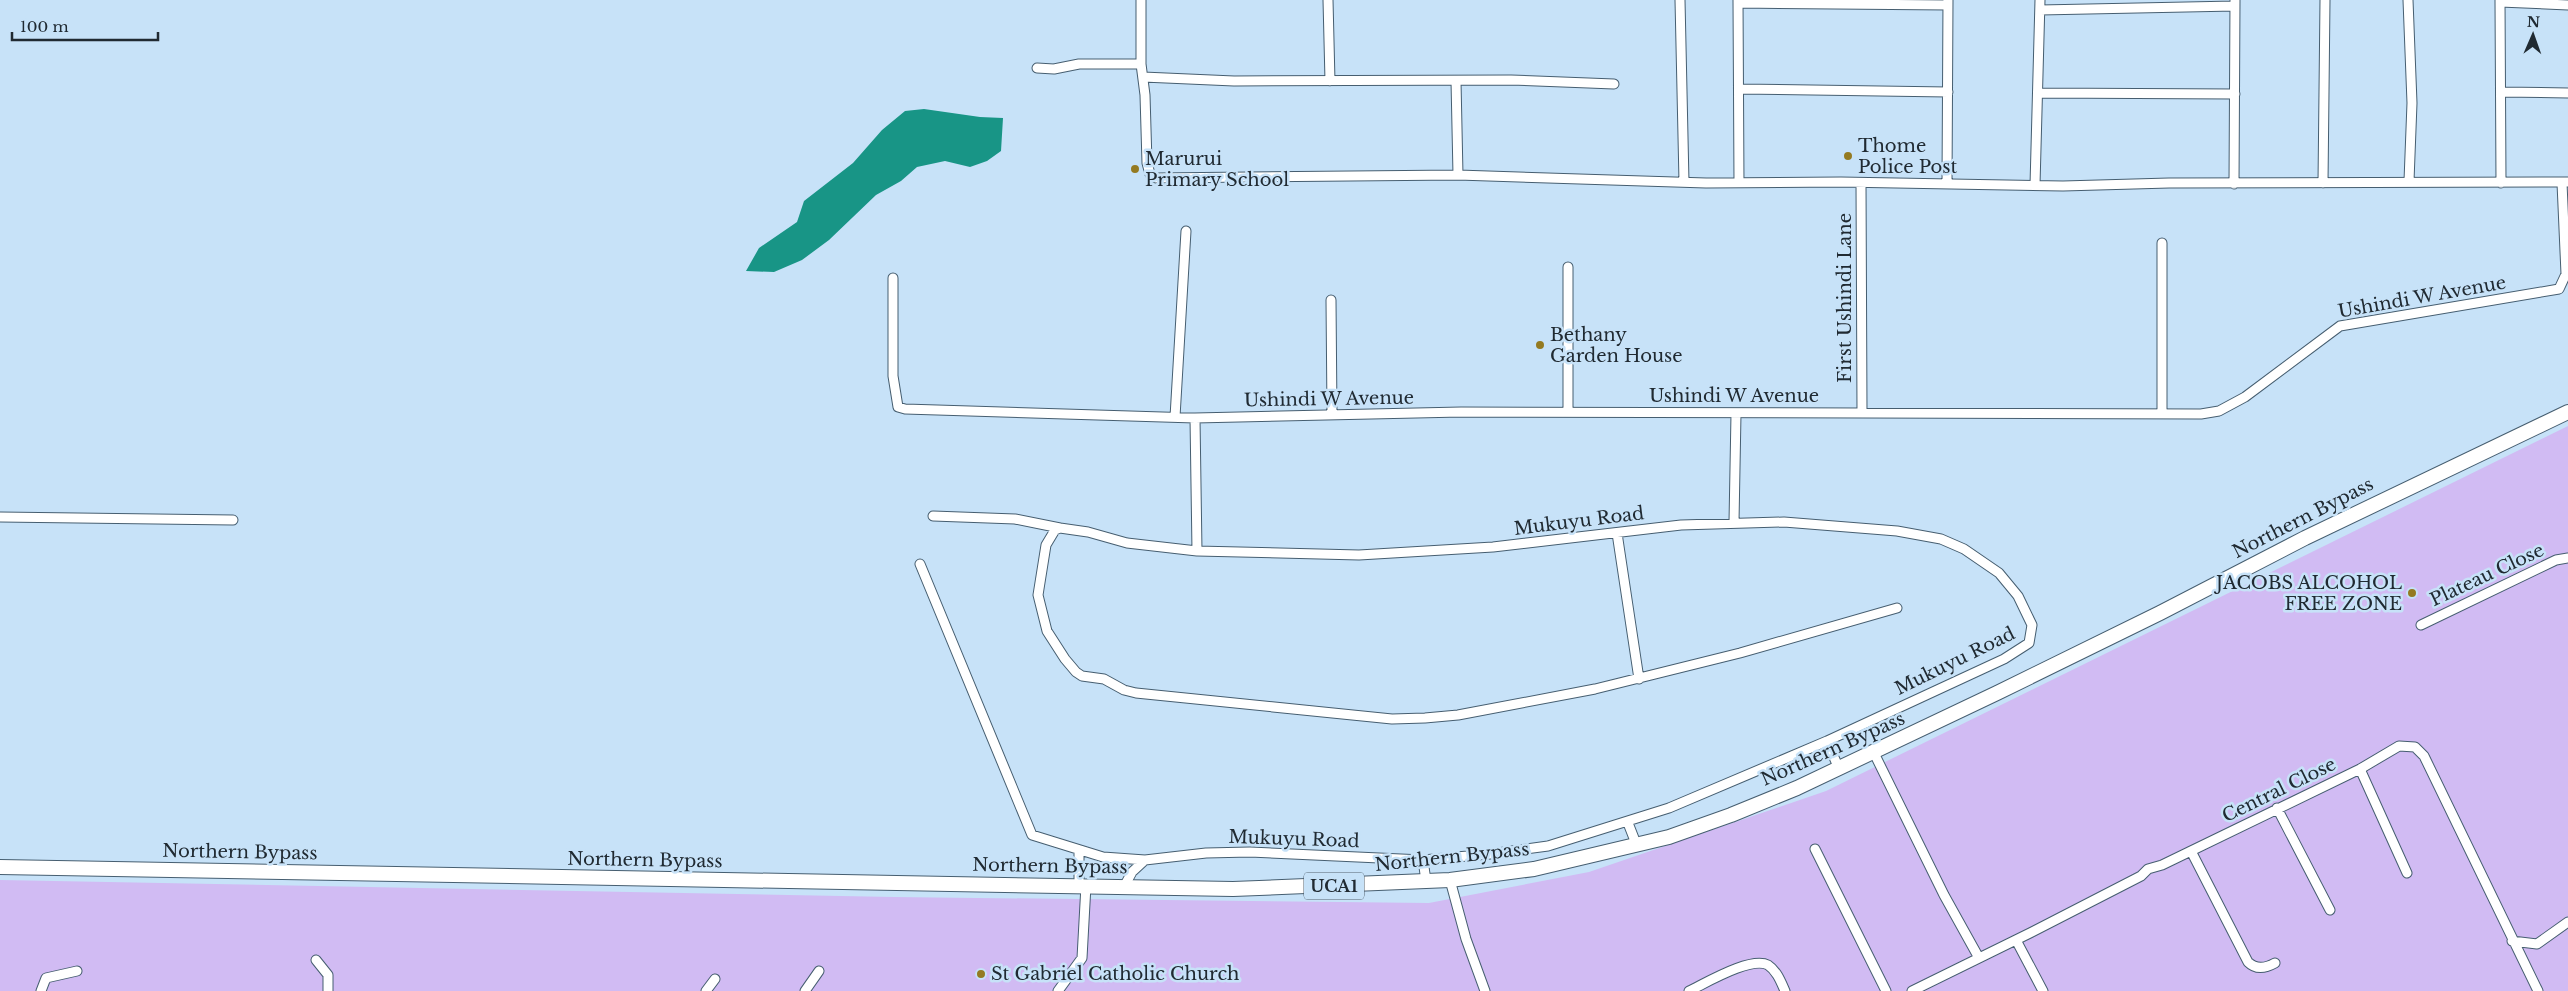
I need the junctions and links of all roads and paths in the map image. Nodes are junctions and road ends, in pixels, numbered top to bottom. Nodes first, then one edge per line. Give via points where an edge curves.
1 (1141, 0) edge
2 (1328, 0) edge
3 (1680, 0) edge
4 (2040, 0) edge
5 (2325, 0) edge
6 (2408, 0) edge
7 (2500, 1) edge
8 (1738, 2) edge
9 (1948, 2) edge
10 (2235, 3) edge
11 (2568, 5) edge
12 (2040, 10) junction
13 (1141, 64) junction
14 (1037, 68) dead end
15 (1143, 77) junction
16 (1456, 80) junction
17 (1330, 81) junction
18 (1614, 84) dead end
19 (1739, 89) junction
20 (1948, 92) junction
21 (2501, 92) junction
22 (2038, 93) junction
23 (2568, 93) edge
24 (2235, 94) junction
25 (1458, 175) junction
26 (2409, 181) junction
27 (1684, 182) junction
28 (1739, 183) junction
29 (1861, 183) junction
30 (2322, 183) junction
31 (2501, 183) junction
32 (2565, 183) edge
33 (1947, 184) junction
34 (2234, 184) junction
35 (2035, 185) junction
36 (1186, 231) dead end
37 (2162, 243) dead end
38 (1568, 267) dead end
39 (893, 278) dead end
40 (1331, 300) dead end
41 (1568, 412) junction
42 (1862, 412) junction
43 (2568, 412) edge
44 (2162, 413) junction
45 (1332, 414) junction
46 (1736, 414) junction
47 (1175, 417) junction
48 (1195, 418) junction
49 (933, 516) dead end
50 (0, 517) edge
51 (233, 520) dead end
52 (1734, 522) junction
53 (1060, 528) junction
54 (1616, 533) junction
55 (1197, 551) junction
56 (2568, 558) edge
57 (920, 564) dead end
58 (1897, 608) dead end
59 (2421, 625) dead end
60 (1639, 679) junction
61 (1827, 741) junction
62 (1874, 753) junction
63 (2360, 768) junction
64 (1839, 769) junction
65 (2277, 808) junction
66 (1628, 823) junction
67 (1636, 846) junction
68 (1815, 849) dead end
69 (1079, 850) junction
70 (2191, 851) junction
71 (1145, 860) junction
72 (1423, 860) junction
73 (0, 866) edge
74 (2407, 873) dead end
75 (1450, 880) junction
76 (1426, 881) junction
77 (1083, 885) junction
78 (1125, 886) junction
79 (2330, 910) dead end
80 (2568, 922) edge
81 (2016, 940) junction
82 (2512, 941) junction
83 (1979, 958) junction
84 (316, 960) dead end
85 (2275, 963) dead end
86 (77, 971) dead end
87 (819, 971) dead end
88 (714, 979) dead end
89 (1922, 989) edge
90 (41, 991) edge
91 (328, 991) edge
92 (706, 991) edge
93 (805, 991) edge
94 (1058, 991) edge
95 (1485, 991) edge
96 (1689, 991) edge
97 (1785, 991) edge
98 (1886, 991) edge
99 (2043, 991) edge
100 (2538, 991) edge

1 - 13 street, Ushindi W Avenue
2 - 17 street
3 - 27 street
4 - 12 street
5 - 30 street
6 - 26 street via 2412,103
7 - 11 street
7 - 21 street
8 - 9 street
8 - 19 street
9 - 20 street
10 - 12 street
10 - 24 street
12 - 22 street
13 - 14 street
13 - 15 street, Ushindi W Avenue
15 - 17 street
15 - 25 street, Ushindi W Avenue via 1147,163 1152,177 1243,179
16 - 17 street
16 - 18 street
16 - 25 street
19 - 20 street
19 - 28 street
20 - 33 street
21 - 23 street
21 - 31 street
22 - 24 street
22 - 35 street
24 - 34 street
25 - 27 street, Ushindi W Avenue
26 - 30 street, Ushindi W Avenue
26 - 31 street, Ushindi W Avenue
27 - 28 street, Ushindi W Avenue
28 - 29 street, Ushindi W Avenue
29 - 33 street, Ushindi W Avenue
29 - 42 street, First Ushindi Lane
30 - 34 street, Ushindi W Avenue
31 - 32 street, Ushindi W Avenue
32 - 44 street, Ushindi W Avenue via 2566,274 2560,289 2340,326 2229,407 2211,413
33 - 35 street, Ushindi W Avenue
34 - 35 street, Ushindi W Avenue
36 - 47 street
37 - 44 street
38 - 41 street
39 - 47 street, Ushindi W Avenue via 894,382 900,408
40 - 45 street
41 - 45 street, Ushindi W Avenue
41 - 46 street, Ushindi W Avenue
42 - 44 street, Ushindi W Avenue
42 - 46 street, Ushindi W Avenue
43 - 62 main road, Northern Bypass / UCA1 via 2305,538
45 - 48 street, Ushindi W Avenue
46 - 52 street
47 - 48 street, Ushindi W Avenue
48 - 55 street
49 - 53 street, Mukuyu Road via 1015,519
50 - 51 street
52 - 54 street, Mukuyu Road
52 - 61 street, Mukuyu Road via 1807,523 1897,531 1941,539 1964,549 1999,573 2018,596 2032,625 2031,638 2021,649
53 - 55 street, Mukuyu Road via 1127,543
53 - 60 street via 1055,530 1046,545 1039,577 1039,603 1047,631 1076,672 1108,681 1124,690 1392,719 1425,718 1576,694
54 - 55 street, Mukuyu Road via 1418,553 1359,555
54 - 60 street
56 - 59 street, Plateau Close via 2556,560
57 - 69 street, Mukuyu Road via 1027,829 1036,838
58 - 60 street
61 - 64 street
61 - 66 street, Mukuyu Road
62 - 64 main road, Northern Bypass / UCA1
62 - 83 street
63 - 65 street, Central Close
63 - 74 street
63 - 82 street, Central Close via 2399,746 2411,745 2421,752
64 - 67 main road, Northern Bypass / UCA1 via 1732,815
65 - 70 street, Central Close
65 - 79 street
66 - 67 street
66 - 72 street, Mukuyu Road via 1532,849
67 - 75 main road, Northern Bypass / UCA1 via 1534,868
68 - 98 street
69 - 71 street, Mukuyu Road via 1103,857
69 - 77 street
70 - 81 street, Central Close via 2148,869
70 - 85 street via 2248,962 2261,968
71 - 72 street, Mukuyu Road via 1231,852
71 - 78 street via 1132,872
72 - 76 street
73 - 77 main road, Northern Bypass / UCA1
75 - 76 main road, Northern Bypass / UCA1
75 - 95 street
76 - 78 main road, Northern Bypass / UCA1 via 1259,888
77 - 78 main road, Northern Bypass / UCA1
77 - 94 street via 1082,958
80 - 82 street via 2537,944
81 - 83 street, Central Close
81 - 99 street
82 - 100 street, Central Close
83 - 89 street, Central Close
84 - 91 street via 328,975
86 - 90 street via 46,978
87 - 93 street
88 - 92 street
96 - 97 street via 1744,966 1761,963 1771,967

